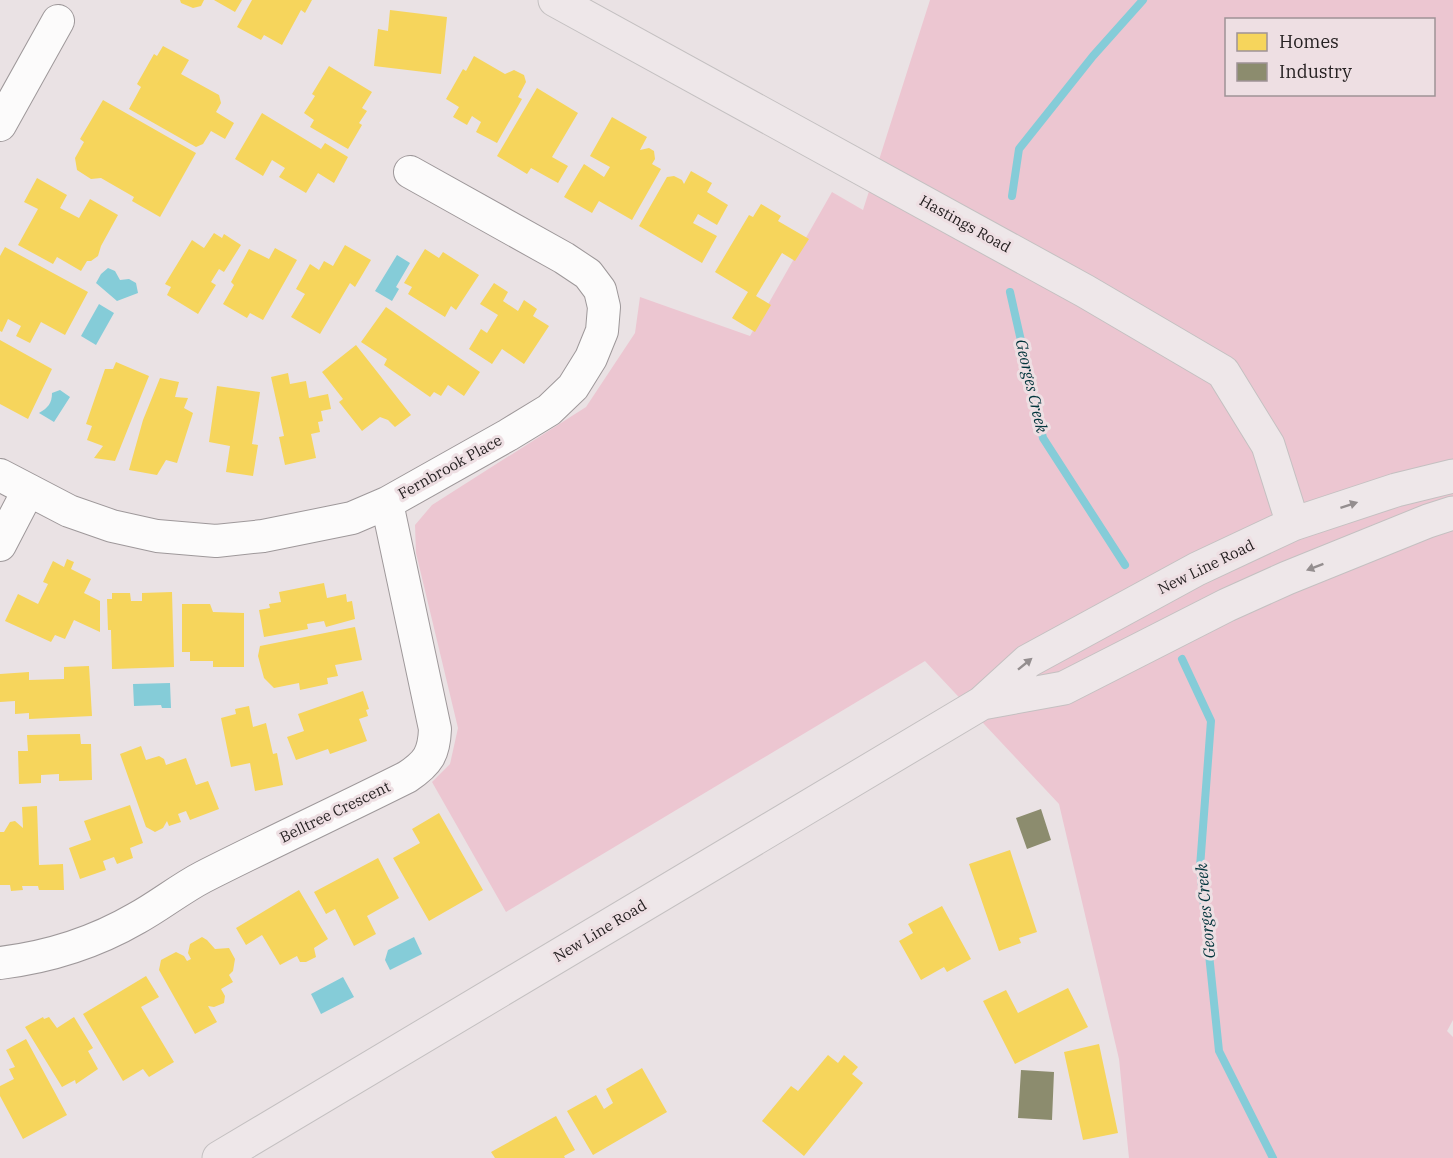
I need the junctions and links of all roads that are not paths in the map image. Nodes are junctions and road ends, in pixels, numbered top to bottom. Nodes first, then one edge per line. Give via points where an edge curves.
1 (555, 0) edge
2 (58, 21) dead end
3 (0, 125) edge
4 (410, 172) dead end
5 (0, 475) edge
6 (1453, 476) edge
7 (27, 491) junction
8 (387, 503) junction
9 (1440, 517) edge
10 (1293, 524) junction
11 (0, 545) edge
12 (1044, 691) junction
13 (982, 703) junction
14 (0, 963) edge
15 (219, 1158) edge

1 - 10 main road, Hastings Road via 1075,285 1223,372 1268,445
2 - 3 street
4 - 8 street, Fernbrook Place via 588,274 600,290 604,307 602,331 591,358 573,387 549,410
5 - 7 street, Fernbrook Place
10 -> 6 main road, New Line Road
7 - 8 street, Fernbrook Place via 111,526 157,536 216,541 352,518
7 - 11 street
8 - 14 street, Belltree Crescent via 435,729 429,758 407,777 200,879 104,936 68,950
9 - 10 main road via 1326,538
9 -> 12 main road, New Line Road via 1287,578 1064,688
10 - 12 main road via 1276,548 1253,569 1056,674
13 -> 10 main road, New Line Road via 1028,661 1197,569
12 - 13 main road, New Line Road
13 - 15 main road, New Line Road

